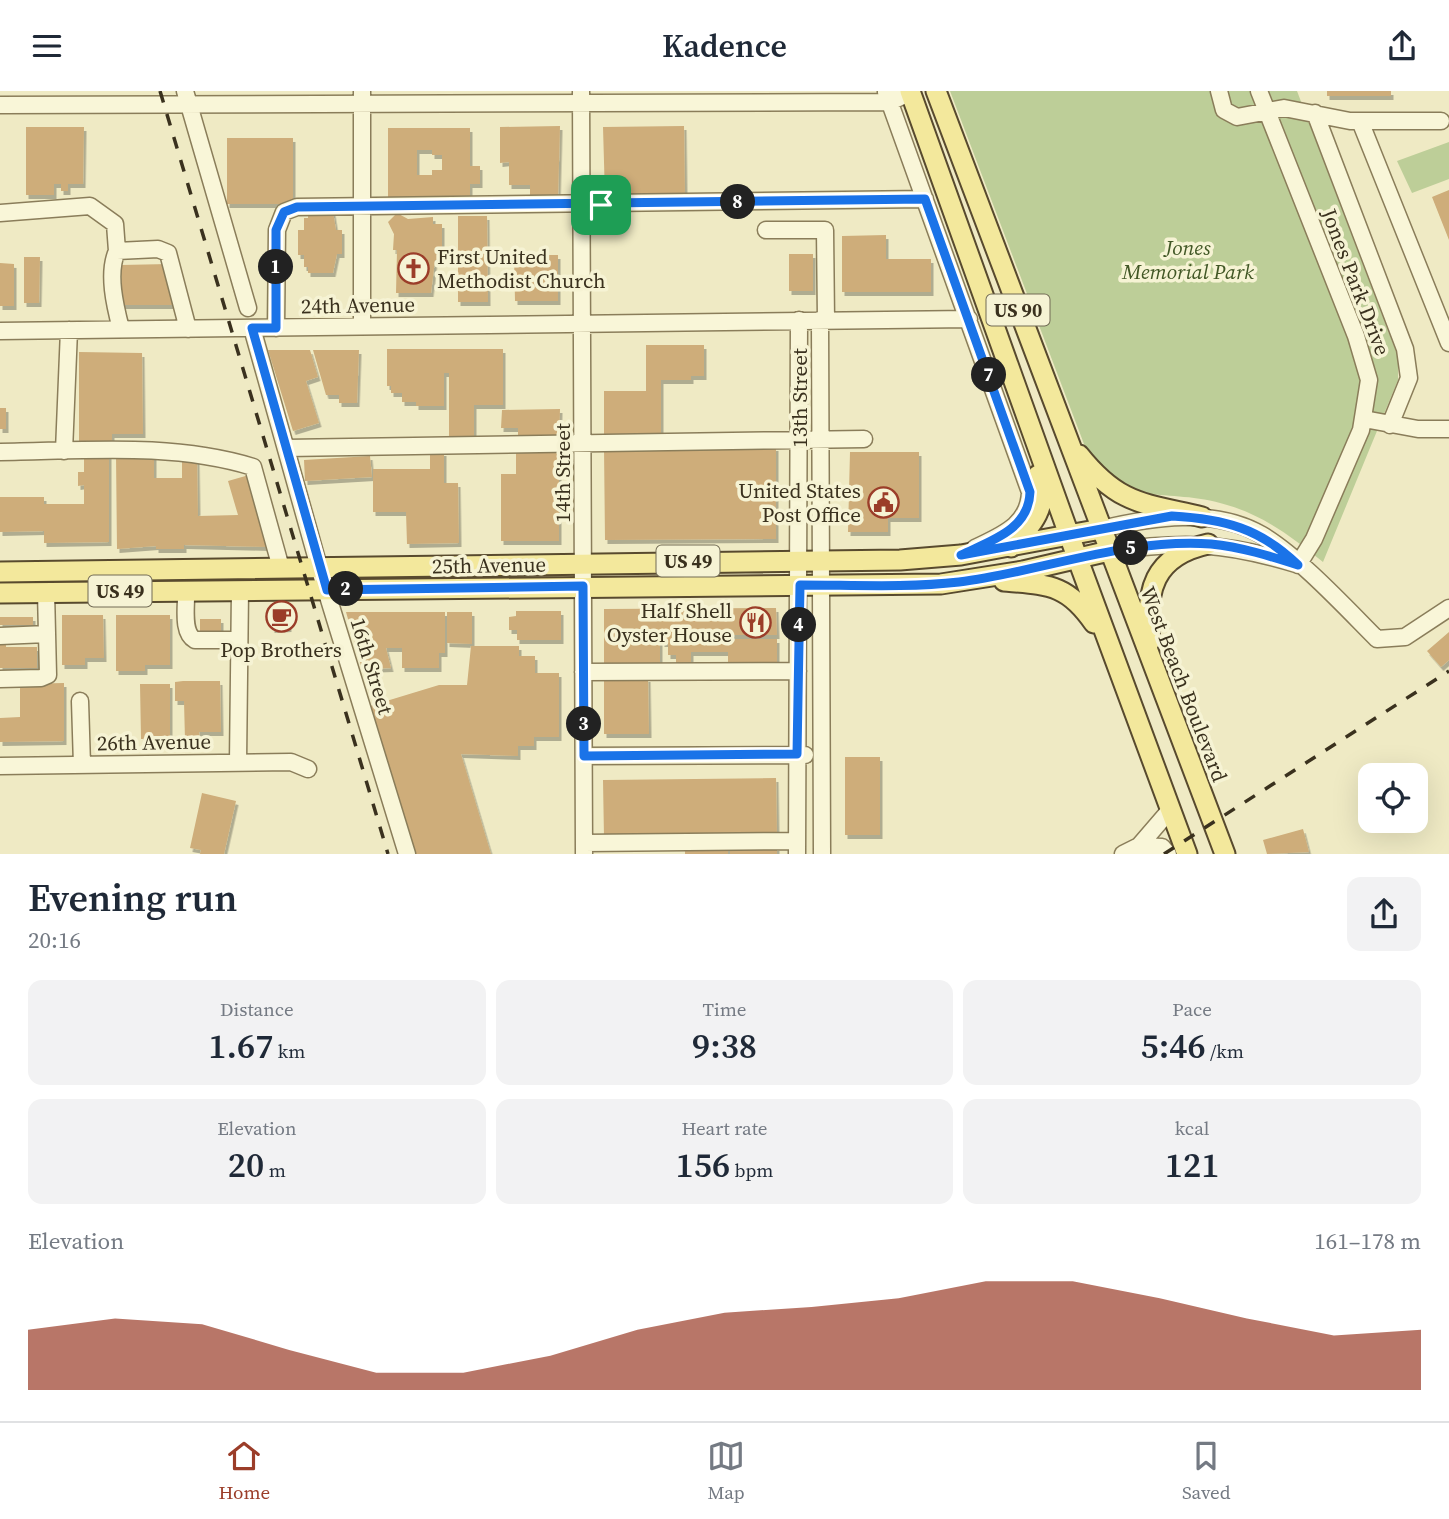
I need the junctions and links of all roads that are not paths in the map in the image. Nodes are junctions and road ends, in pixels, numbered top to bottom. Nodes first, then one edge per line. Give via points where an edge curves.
1 (936, 91) edge
2 (1219, 91) edge
3 (1259, 91) edge
4 (911, 92) edge
5 (888, 96) edge
6 (581, 97) edge
7 (187, 98) edge
8 (362, 98) edge
9 (502, 98) edge
10 (520, 98) edge
11 (0, 105) edge
12 (1266, 110) junction
13 (1315, 113) junction
14 (1360, 121) junction
15 (1441, 121) dead end
16 (925, 199) junction
17 (582, 205) junction
18 (362, 207) junction
19 (0, 213) edge
20 (955, 214) junction
21 (766, 230) dead end
22 (117, 251) junction
23 (248, 308) dead end
24 (969, 319) junction
25 (799, 320) junction
26 (823, 320) junction
27 (582, 322) junction
28 (362, 326) junction
29 (252, 328) junction
30 (276, 328) junction
31 (121, 329) junction
32 (188, 329) junction
33 (69, 330) junction
34 (0, 331) edge
35 (1449, 343) edge
36 (1364, 419) junction
37 (1390, 425) junction
38 (1449, 429) edge
39 (864, 439) dead end
40 (820, 440) junction
41 (799, 441) junction
42 (1068, 441) junction
43 (583, 445) junction
44 (286, 448) junction
45 (64, 451) junction
46 (0, 452) edge
47 (1202, 517) junction
48 (1101, 529) junction
49 (1070, 537) junction
50 (1208, 544) junction
51 (1011, 547) junction
52 (1109, 551) junction
53 (961, 555) junction
54 (1077, 557) junction
55 (800, 560) junction
56 (820, 560) junction
57 (583, 562) junction
58 (1298, 565) junction
59 (319, 567) junction
60 (281, 568) junction
61 (0, 572) edge
62 (979, 579) junction
63 (810, 585) junction
64 (583, 586) junction
65 (186, 590) junction
66 (240, 590) junction
67 (327, 590) junction
68 (46, 592) junction
69 (0, 593) edge
70 (1449, 608) edge
71 (47, 634) junction
72 (0, 636) edge
73 (239, 640) junction
74 (1110, 645) junction
75 (1152, 666) junction
76 (798, 671) junction
77 (583, 672) junction
78 (0, 679) edge
79 (80, 701) dead end
80 (797, 754) junction
81 (822, 755) junction
82 (584, 756) junction
83 (238, 762) junction
84 (82, 765) junction
85 (0, 766) edge
86 (308, 769) dead end
87 (1170, 810) junction
88 (1139, 846) junction
89 (797, 848) edge
90 (584, 849) edge
91 (407, 854) edge
92 (822, 854) edge
93 (1123, 854) edge
94 (1168, 854) edge
95 (1187, 854) edge
96 (1225, 854) edge

1 - 42 main road, US 90
2 - 12 street via 1220,104 1231,115
3 - 12 street, Jones Park Drive
4 - 5 street
4 - 20 main road, US 90
5 - 6 street
5 - 16 street
6 - 10 street
6 - 17 street, 14th Street
7 - 8 street
7 - 11 street
7 - 23 street
8 - 9 street
8 - 18 street
9 - 10 street
12 - 13 street
12 - 36 street, Jones Park Drive via 1365,361 1369,380
13 - 14 street
13 - 37 street via 1405,349 1409,378
14 - 15 street
14 - 35 street
16 - 17 street
16 - 24 street
17 - 18 street
17 - 27 street, 14th Street
18 - 28 street
18 - 30 street via 297,207 278,220
19 - 22 street via 90,207 115,224
20 - 49 main road, US 90
20 - 51 main road via 958,246 1044,495 1037,516
21 - 26 street, 13th Street via 825,230
22 - 31 street via 112,261
22 - 32 street via 158,249 168,253
24 - 26 street, 24th Avenue
24 - 53 street via 1026,476 1030,504 1016,526
25 - 26 street, 24th Avenue
25 - 27 street, 24th Avenue
25 - 41 street, 13th Street
26 - 40 street, 13th Street
27 - 28 street, 24th Avenue
27 - 43 street, 14th Street
28 - 30 street, 24th Avenue
29 - 30 street, 24th Avenue
29 - 32 street, 24th Avenue
29 - 44 street, 16th Street
31 - 32 street, 24th Avenue
31 - 33 street, 24th Avenue
33 - 34 street, 24th Avenue
33 - 45 street
36 - 37 street
36 - 58 street, Jones Park Drive via 1314,539
37 - 38 street
39 - 40 street
40 - 41 street
40 - 56 street, 13th Street
41 - 43 street
41 - 55 street, 13th Street
42 - 47 main road via 1115,493
42 - 48 main road, US 90
43 - 44 street
43 - 57 street, 14th Street
44 - 59 street, 16th Street
45 - 46 street
45 - 60 street via 156,449 216,456 253,467
47 - 48 street via 1172,516
47 - 58 street via 1260,534
48 - 49 main road, US 49
48 - 52 main road, West Beach Boulevard / US 90
49 - 51 main road, US 49
49 - 54 main road, US 90
50 - 52 street
50 - 58 street
50 - 75 main road via 1188,548 1155,578 1147,610
51 - 53 main road, US 49
52 - 54 main road, US 49
52 - 75 main road, West Beach Boulevard / US 90
53 - 56 main road, 25th Avenue / US 49
54 - 62 main road, US 49
54 - 74 main road, US 90
55 - 56 main road, 25th Avenue / US 49
55 - 57 main road, 25th Avenue / US 49
55 - 63 street, 13th Street
56 - 63 street, 13th Street
57 - 59 main road, 25th Avenue / US 49
57 - 64 street, 14th Street
58 - 70 street via 1377,639 1405,637
59 - 60 main road, 25th Avenue / US 49
59 - 67 street, 16th Street
60 - 61 main road, 25th Avenue / US 49
62 - 63 main road, 25th Avenue / US 49 via 941,584
62 - 74 main road via 1063,589 1084,608
63 - 64 main road, 25th Avenue / US 49
63 - 76 street, 13th Street
63 - 81 street, 13th Street
64 - 67 main road, 25th Avenue / US 49
64 - 77 street, 14th Street
65 - 66 main road, 25th Avenue / US 49
65 - 68 main road, 25th Avenue / US 49
65 - 73 street via 190,638
66 - 67 main road, 25th Avenue / US 49
66 - 73 street
67 - 91 street, 16th Street
68 - 69 main road, 25th Avenue / US 49
68 - 71 street
71 - 72 street
71 - 78 street via 48,675
73 - 83 street
74 - 87 main road, US 90
75 - 96 main road, West Beach Boulevard / US 90
76 - 77 street
76 - 80 street, 13th Street
77 - 82 street, 14th Street
79 - 84 street
80 - 81 street
80 - 82 street
80 - 89 street, 13th Street
81 - 92 street, 13th Street
82 - 90 street, 14th Street
83 - 84 street, 26th Avenue
83 - 86 street, 26th Avenue via 291,762
84 - 85 street, 26th Avenue
87 - 88 street
87 - 95 main road, US 90
88 - 93 street
88 - 94 street via 1162,848
89 - 90 street

